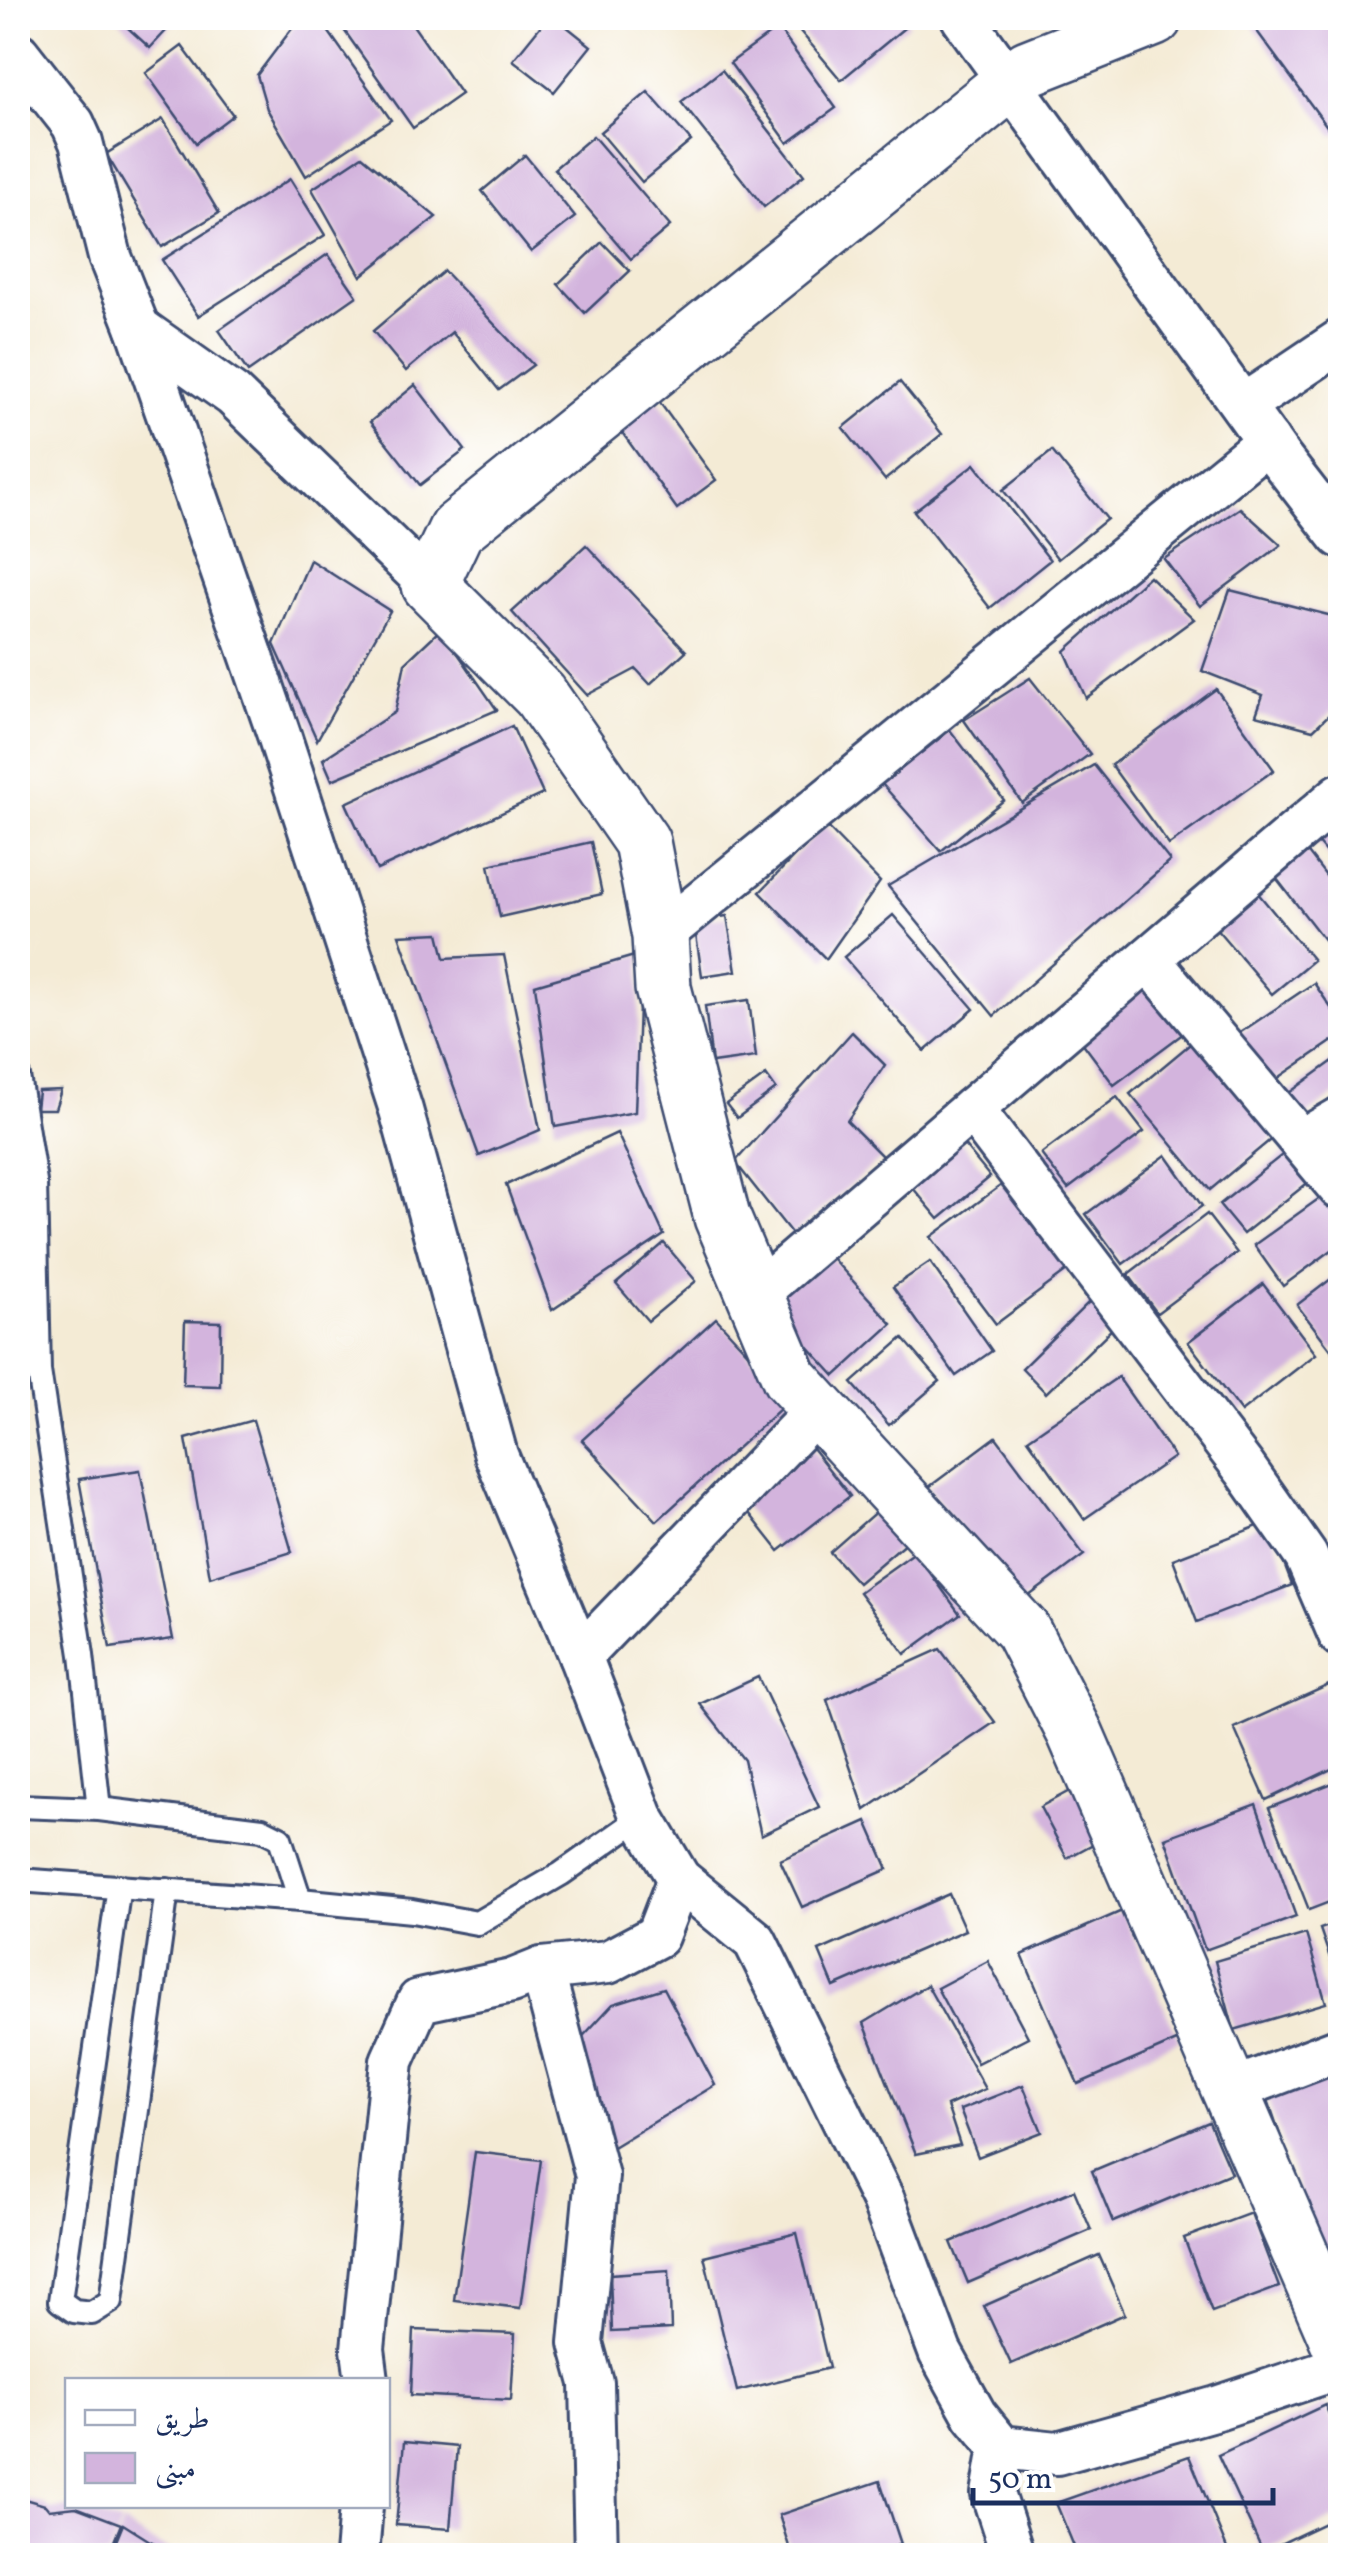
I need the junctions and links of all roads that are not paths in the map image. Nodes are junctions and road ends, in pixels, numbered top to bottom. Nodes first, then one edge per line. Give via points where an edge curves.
1 (963, 18) edge
2 (1154, 18) edge
3 (18, 54) edge
4 (1010, 83) junction
5 (138, 328) junction
6 (1340, 341) edge
7 (1243, 406) junction
8 (1268, 441) junction
9 (1340, 536) edge
10 (430, 585) junction
11 (1340, 795) edge
12 (660, 936) junction
13 (1148, 958) junction
14 (18, 1076) edge
15 (972, 1109) junction
16 (1340, 1118) edge
17 (1302, 1141) junction
18 (1340, 1188) edge
19 (755, 1295) junction
20 (818, 1409) junction
21 (1340, 1635) edge
22 (580, 1656) junction
23 (18, 1806) edge
24 (99, 1808) junction
25 (642, 1817) junction
26 (679, 1879) junction
27 (18, 1880) edge
28 (119, 1886) junction
29 (167, 1890) junction
30 (300, 1900) junction
31 (542, 1968) junction
32 (1340, 2049) edge
33 (1230, 2092) junction
34 (1340, 2345) edge
35 (1340, 2366) edge
36 (367, 2378) edge
37 (1000, 2447) junction
38 (362, 2508) edge
39 (358, 2556) edge
40 (596, 2556) edge
41 (1013, 2556) edge

1 - 4 street
2 - 4 street via 1028,68
3 - 5 street via 81,142 110,257
4 - 7 street
4 - 10 street via 456,530
5 - 10 street via 258,417
5 - 22 street via 402,1110 496,1455
6 - 7 street
7 - 8 street
8 - 9 street
8 - 12 street
10 - 12 street via 540,695 642,842
11 - 13 street
12 - 19 street via 663,988 722,1217
13 - 15 street
13 - 17 street
14 - 24 lane via 35,1182 38,1372
15 - 19 street
15 - 21 street via 1306,1556
16 - 17 street
17 - 18 street
19 - 20 street via 790,1378
20 - 22 street
20 - 33 street via 1022,1630 1075,1733
22 - 25 street
23 - 24 lane
24 - 30 lane via 262,1829 280,1838
25 - 26 street
25 - 30 lane via 562,1874 477,1922
26 - 31 street via 657,1936 608,1962
26 - 37 street via 755,1941 883,2200 940,2352
27 - 28 lane
28 - 29 lane
28 - 29 lane via 60,2301 92,2314 111,2301
29 - 30 lane
31 - 36 street via 512,1981 419,2000 392,2061 364,2350
31 - 40 street via 597,2176 581,2343 592,2382
32 - 33 street
33 - 34 street
35 - 37 street via 1057,2453
37 - 41 street via 994,2494
38 - 39 street

